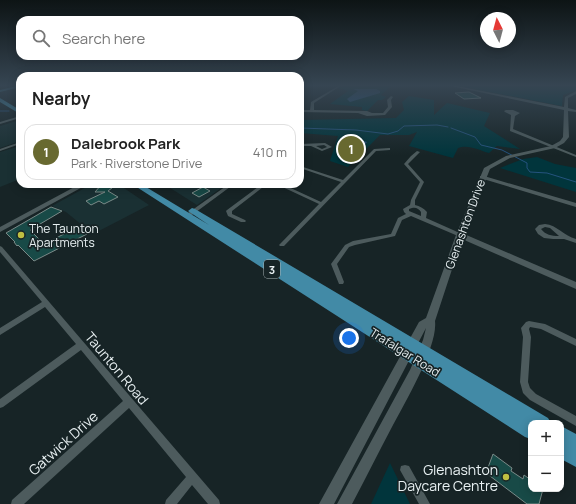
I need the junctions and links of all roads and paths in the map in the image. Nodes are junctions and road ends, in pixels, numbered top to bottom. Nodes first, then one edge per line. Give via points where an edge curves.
1 (565, 108) edge
2 (389, 109) edge
3 (312, 110) joint
4 (304, 111) edge
5 (513, 115) dead end
6 (16, 119) edge
7 (0, 123) edge
8 (16, 144) edge
9 (304, 144) edge
10 (312, 145) dead end
11 (553, 147) junction
12 (389, 149) dead end
13 (0, 150) edge
14 (418, 152) dead end
15 (576, 156) edge
16 (304, 168) edge
17 (482, 177) junction
18 (343, 181) junction
19 (70, 188) edge
20 (78, 188) edge
21 (143, 188) edge
22 (154, 188) edge
23 (226, 188) edge
24 (260, 188) edge
25 (287, 188) edge
26 (322, 204) junction
27 (576, 205) edge
28 (412, 206) junction
29 (190, 214) junction
30 (410, 214) junction
31 (422, 219) junction
32 (243, 221) dead end
33 (0, 226) edge
34 (0, 230) edge
35 (460, 235) junction
36 (564, 237) dead end
37 (576, 241) edge
38 (282, 245) dead end
39 (0, 248) edge
40 (341, 282) dead end
41 (576, 286) edge
42 (46, 303) junction
43 (0, 332) edge
44 (576, 343) edge
45 (81, 345) junction
46 (416, 352) junction
47 (129, 402) junction
48 (0, 404) edge
49 (538, 420) edge
50 (576, 421) edge
51 (528, 429) edge
52 (564, 436) edge
53 (576, 443) edge
54 (564, 452) edge
55 (576, 459) edge
56 (405, 470) dead end
57 (192, 477) junction
58 (16, 504) edge
59 (170, 504) edge
60 (215, 504) edge
61 (326, 504) edge
62 (344, 504) edge
63 (425, 504) edge

1 - 11 street via 566,137
2 - 3 street via 384,114 367,115
3 - 4 street
5 - 11 street via 511,130
6 - 7 street
8 - 13 street
9 - 10 street
11 - 15 street
11 - 17 street, Glenashton Drive via 508,157 486,168
12 - 18 street via 375,150
14 - 28 street via 406,164 422,182 412,200
16 - 18 street
17 - 27 street
17 - 35 street, Glenashton Drive
18 - 26 street
19 - 33 street
20 - 34 street
21 - 29 main road, Trafalgar Road / 3
22 - 29 main road, Trafalgar Road / 3
23 - 29 street
24 - 32 street via 229,211
25 - 26 street
26 - 38 street
28 - 30 street via 406,209
28 - 31 street via 424,212
29 - 46 main road, Trafalgar Road / 3
30 - 31 street
30 - 40 street via 400,219 393,235 347,246 334,264
31 - 35 street
35 - 41 street
35 - 46 street, Glenashton Drive via 430,321 432,329
36 - 37 street
39 - 42 street, Taunton Road
42 - 43 street
42 - 45 street, Taunton Road
44 - 50 street via 542,326 529,324 525,328 526,390
45 - 47 street, Taunton Road
45 - 48 street
46 - 49 main road, Trafalgar Road / 3
46 - 51 main road, Trafalgar Road / 3
46 - 61 street, Glenashton Drive
46 - 62 street, Glenashton Drive via 414,374
47 - 57 street, Taunton Road
47 - 58 street, Gatwick Drive
52 - 53 main road
54 - 55 main road
56 - 63 street
57 - 59 street
57 - 60 street, Taunton Road

